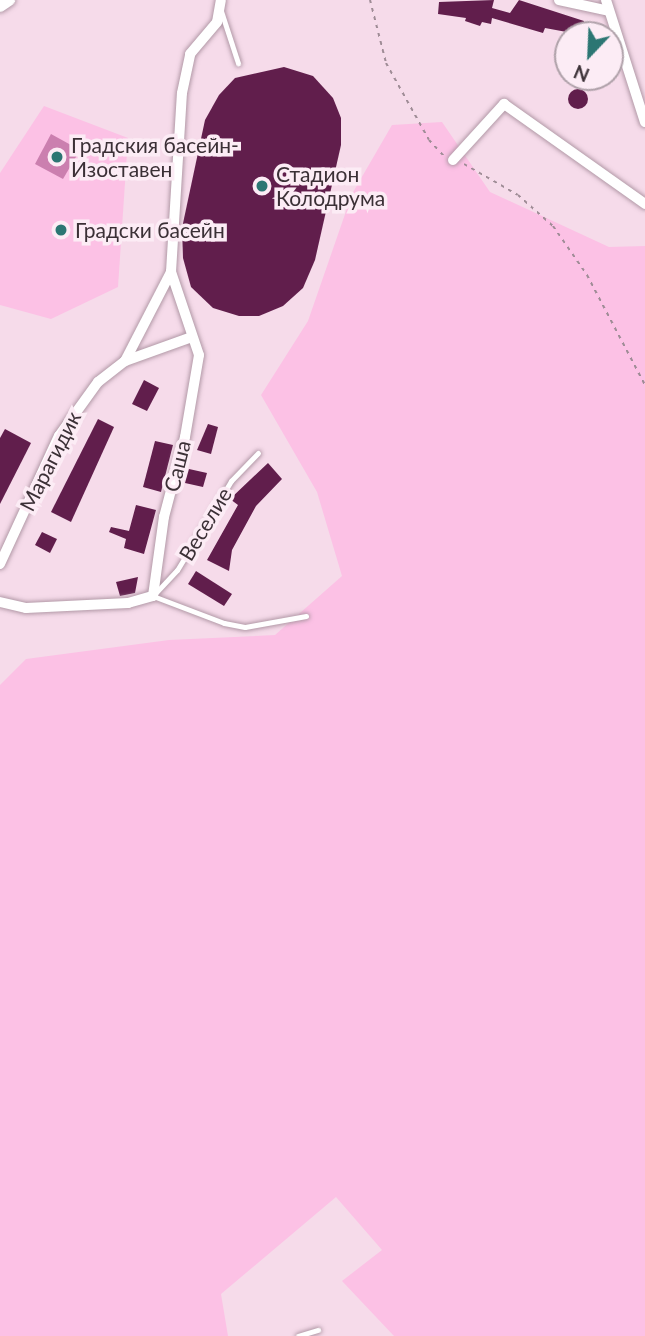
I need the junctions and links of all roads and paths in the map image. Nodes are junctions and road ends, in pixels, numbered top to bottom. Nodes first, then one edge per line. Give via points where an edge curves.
1 (9, 0) edge
2 (370, 0) edge
3 (559, 0) edge
4 (606, 0) edge
5 (221, 5) edge
6 (0, 6) edge
7 (609, 11) junction
8 (238, 63) dead end
9 (645, 122) edge
10 (453, 160) junction
11 (645, 204) edge
12 (171, 272) junction
13 (192, 337) junction
14 (125, 360) junction
15 (645, 385) edge
16 (258, 453) dead end
17 (0, 564) edge
18 (153, 596) junction
19 (0, 602) edge
20 (306, 616) dead end
21 (318, 1330) dead end
22 (298, 1336) edge

1 - 6 street
2 - 10 path via 386,63 434,149
3 - 7 street
4 - 7 street
5 - 8 lane
5 - 12 street via 190,54 184,73
7 - 9 street
10 - 11 street via 504,104
10 - 15 path via 507,188 553,226 587,275
12 - 13 street, Саша
12 - 14 street
13 - 14 street, Марагидик
13 - 18 street, Саша via 199,355 197,374 164,517
14 - 17 street, Марагидик via 99,382 59,436
16 - 18 lane, Веселие via 230,481 177,570
18 - 19 street via 128,603 26,608
18 - 20 lane via 246,627
21 - 22 lane

